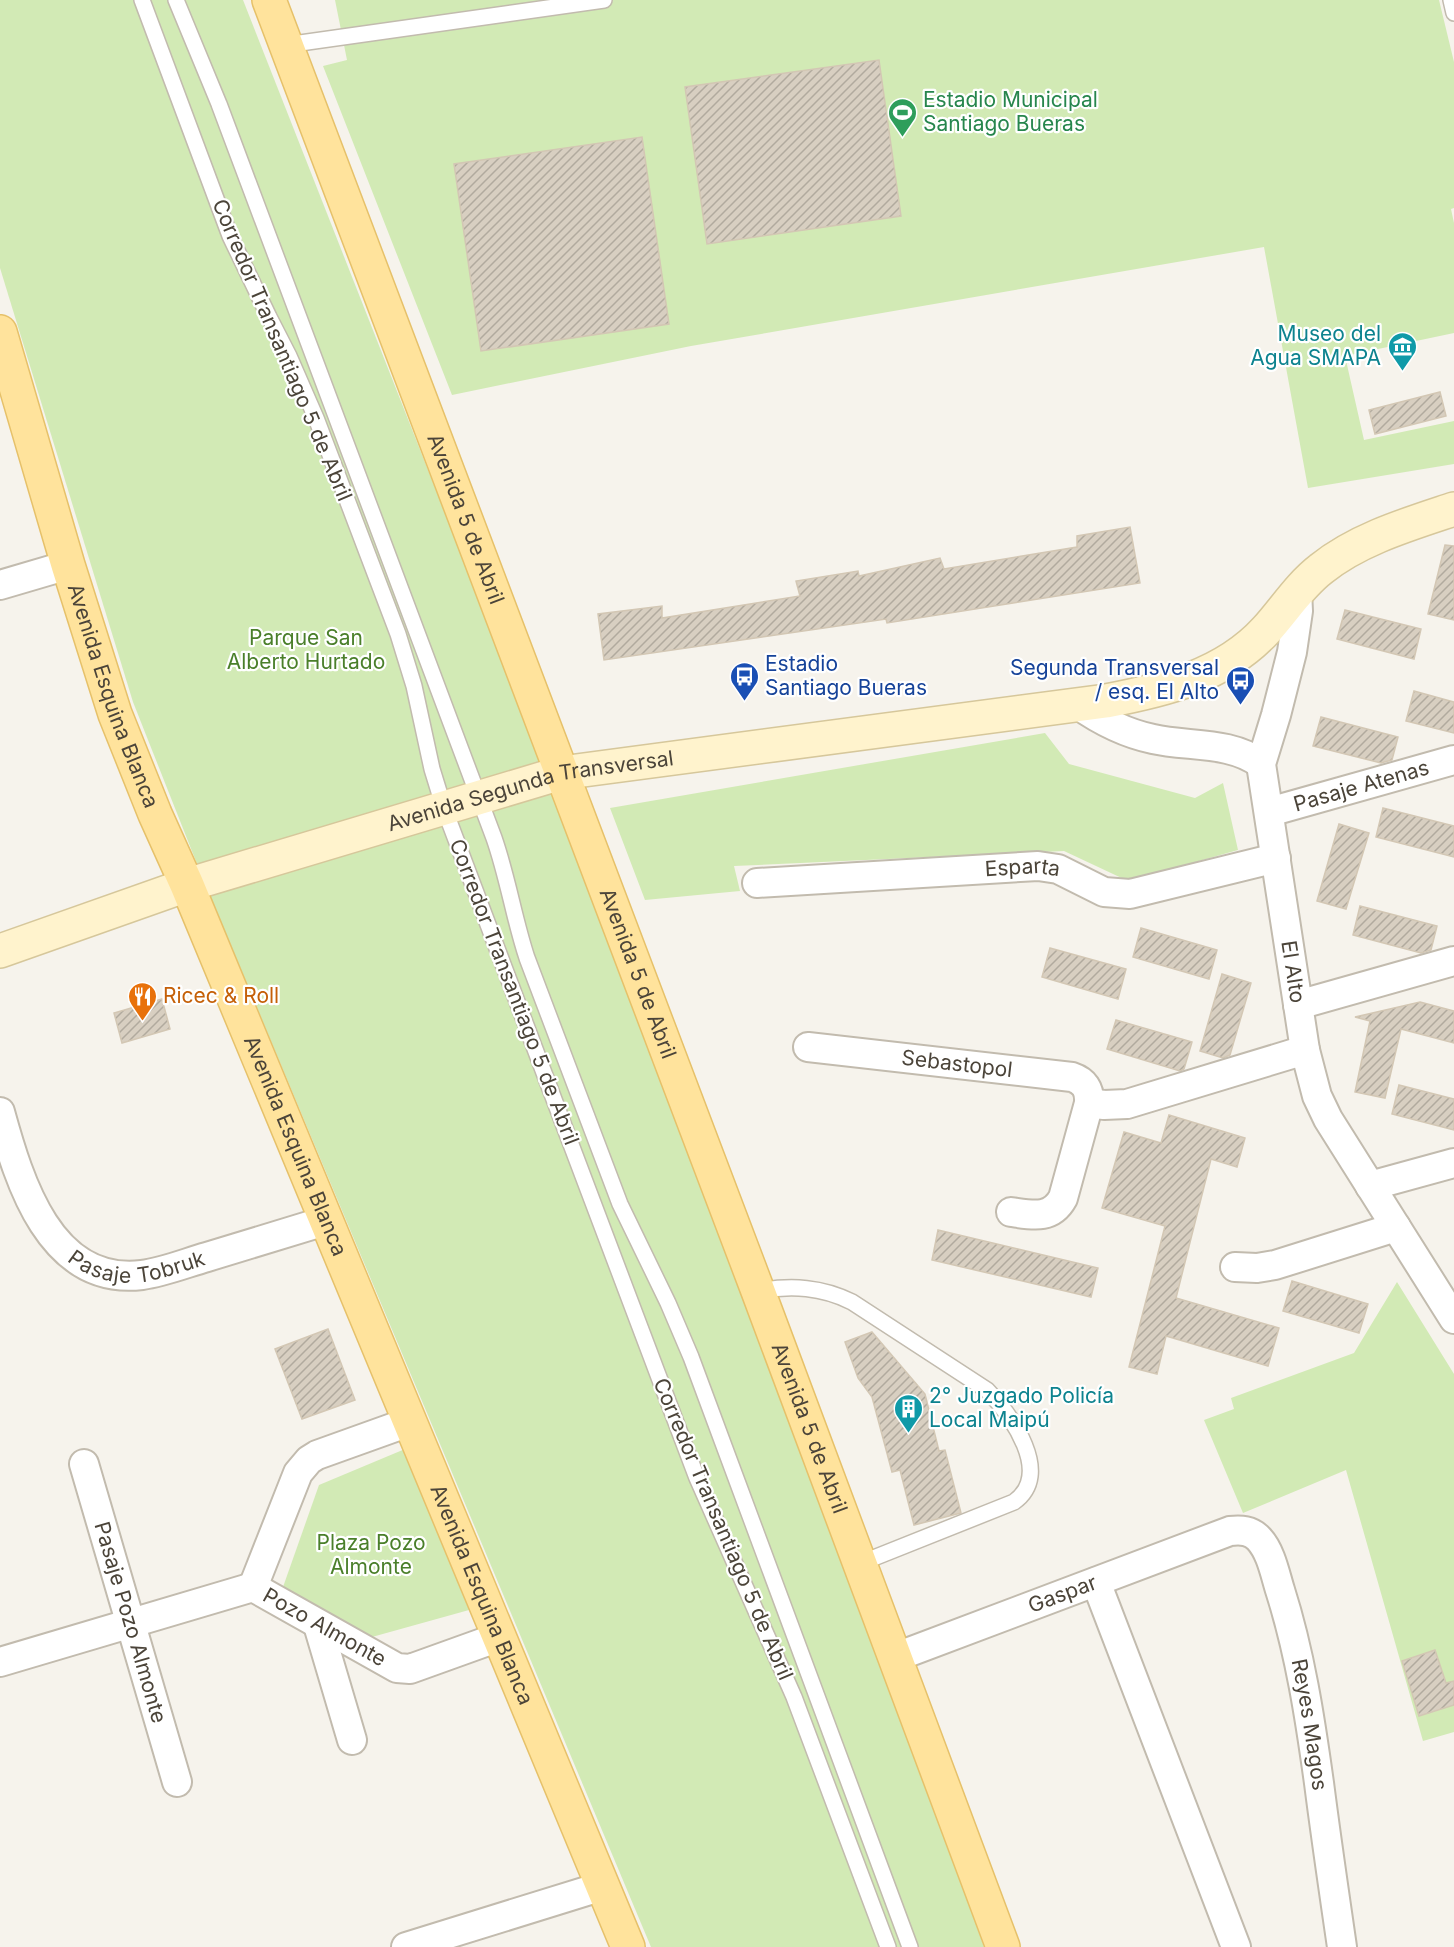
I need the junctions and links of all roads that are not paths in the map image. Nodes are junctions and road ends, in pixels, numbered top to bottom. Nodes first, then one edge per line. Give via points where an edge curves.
1 (142, 0) edge
2 (176, 0) edge
3 (269, 0) edge
4 (604, 0) edge
5 (1451, 0) edge
6 (1454, 13) edge
7 (286, 45) junction
8 (0, 332) edge
9 (1454, 509) edge
10 (68, 565) junction
11 (0, 585) edge
12 (1297, 591) junction
13 (1077, 704) junction
14 (1454, 760) edge
15 (1260, 764) junction
16 (561, 773) junction
17 (479, 797) junction
18 (444, 808) junction
19 (1269, 812) junction
20 (1276, 858) junction
21 (757, 883) dead end
22 (186, 885) junction
23 (0, 951) edge
24 (1454, 961) edge
25 (1298, 1005) junction
26 (808, 1047) dead end
27 (1305, 1050) junction
28 (1089, 1103) junction
29 (0, 1112) edge
30 (1454, 1163) edge
31 (1370, 1186) junction
32 (1011, 1212) dead end
33 (325, 1221) junction
34 (1396, 1227) junction
35 (1235, 1267) dead end
36 (758, 1290) junction
37 (1454, 1319) edge
38 (409, 1422) junction
39 (84, 1464) dead end
40 (1230, 1531) joint
41 (861, 1563) junction
42 (1096, 1582) junction
43 (253, 1587) junction
44 (131, 1623) junction
45 (318, 1625) junction
46 (499, 1637) junction
47 (896, 1657) junction
48 (0, 1662) edge
49 (352, 1740) dead end
50 (177, 1782) dead end
51 (603, 1886) junction
52 (406, 1947) edge
53 (628, 1947) edge
54 (888, 1947) edge
55 (910, 1947) edge
56 (1003, 1947) edge
57 (1236, 1947) edge
58 (1342, 1947) edge

1 - 18 lane, Corredor Transantiago 5 de Abril via 230,236 290,356 398,634
2 - 17 lane, Corredor Transantiago 5 de Abril via 219,104
3 - 7 main road, Avenida 5 de Abril
4 - 7 lane
5 - 6 lane
7 - 16 main road, Avenida 5 de Abril
8 - 10 main road, Avenida Esquina Blanca
9 - 12 main road, Avenida Segunda Transversal via 1345,552
10 - 11 street
10 - 22 main road, Avenida Esquina Blanca via 115,714
12 - 13 main road, Avenida Segunda Transversal via 1266,630 1227,663 1134,696
12 - 15 street, El Alto via 1292,652
13 - 15 street via 1123,731 1235,751
13 - 16 main road, Avenida Segunda Transversal
14 - 19 street, Pasaje Atenas
15 - 19 street, El Alto
16 - 17 main road, Avenida Segunda Transversal
16 - 36 main road, Avenida 5 de Abril
17 - 18 main road, Avenida Segunda Transversal
17 - 55 lane, Corredor Transantiago 5 de Abril via 503,865 531,969 620,1204 691,1358
18 - 22 main road, Avenida Segunda Transversal
18 - 54 lane, Corredor Transantiago 5 de Abril via 697,1478 794,1697
19 - 20 street, El Alto
20 - 21 street, Esparta via 1130,894 1104,892 1058,869 1038,866
20 - 25 street, El Alto
22 - 23 main road, Avenida Segunda Transversal
22 - 33 main road, Avenida Esquina Blanca
24 - 25 street
25 - 27 street, El Alto
26 - 28 street, Sebastopol via 1072,1077 1086,1086
27 - 28 street via 1127,1104
27 - 31 street, El Alto via 1317,1096
28 - 32 street via 1059,1205 1045,1215
29 - 33 street, Pasaje Tobruk via 20,1179 50,1234 93,1268 110,1274 142,1275
30 - 31 street
31 - 34 street, El Alto
33 - 38 main road, Avenida Esquina Blanca
34 - 35 street via 1275,1265
34 - 37 street, El Alto
36 - 41 main road, Avenida 5 de Abril
36 - 41 lane via 813,1288 852,1302 987,1390 1022,1438 1030,1472 1021,1497
38 - 43 street, Pozo Almonte via 317,1455 303,1466
38 - 46 main road, Avenida Esquina Blanca
39 - 44 street, Pasaje Pozo Almonte
40 - 42 street, Gaspar
40 - 58 street, Reyes Magos via 1251,1532 1265,1548 1292,1631 1308,1702
41 - 47 main road, Avenida 5 de Abril
42 - 47 street, Gaspar
42 - 57 street
43 - 44 street, Pozo Almonte
43 - 45 street, Pozo Almonte
44 - 48 street, Pozo Almonte
44 - 50 street, Pasaje Pozo Almonte
45 - 46 street, Pozo Almonte via 403,1669
45 - 49 street
46 - 51 main road, Avenida Esquina Blanca
47 - 56 main road, Avenida 5 de Abril
51 - 52 street
51 - 53 main road, Avenida Esquina Blanca

